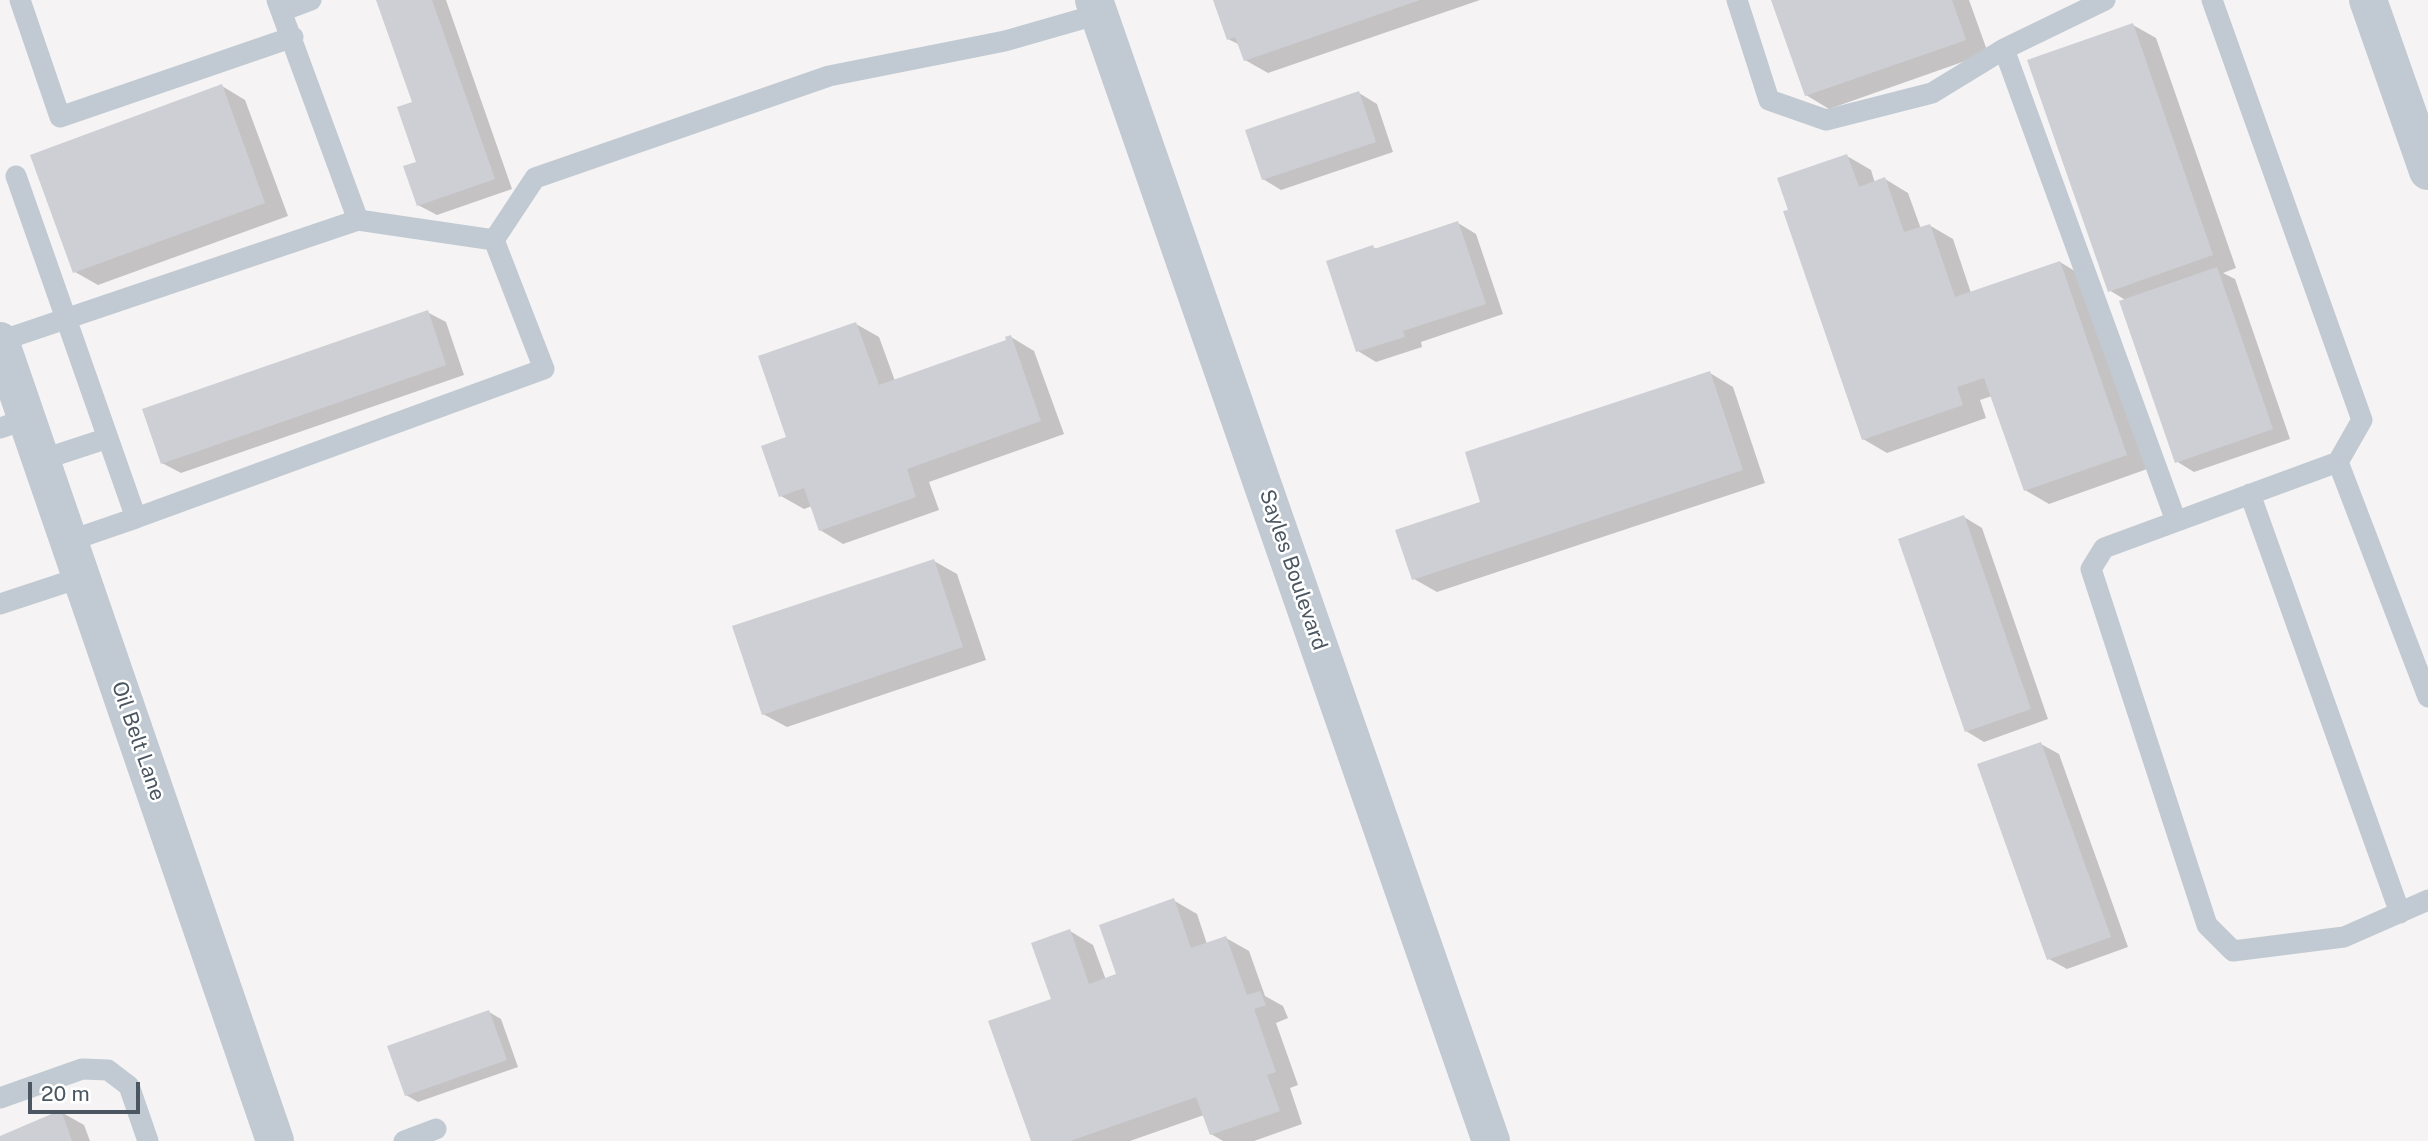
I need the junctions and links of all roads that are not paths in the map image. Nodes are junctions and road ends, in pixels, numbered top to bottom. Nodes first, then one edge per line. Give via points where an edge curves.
1 (20, 0) edge
2 (311, 0) edge
3 (1737, 0) edge
4 (2105, 0) edge
5 (2212, 0) edge
6 (2368, 0) edge
7 (279, 5) edge
8 (1097, 7) edge
9 (293, 37) junction
10 (2004, 49) junction
11 (2428, 171) edge
12 (16, 176) dead end
13 (358, 220) junction
14 (494, 240) junction
15 (66, 319) junction
16 (0, 341) edge
17 (14, 423) edge
18 (108, 438) junction
19 (41, 460) junction
20 (2338, 462) junction
21 (2250, 494) junction
22 (136, 518) junction
23 (2176, 521) junction
24 (69, 541) junction
25 (82, 577) junction
26 (0, 604) edge
27 (2428, 697) edge
28 (2428, 900) edge
29 (2400, 912) junction
30 (0, 1098) edge
31 (436, 1129) dead end
32 (148, 1141) edge
33 (275, 1141) edge
34 (404, 1141) edge
35 (1491, 1141) edge

1 - 9 lane via 60,117
2 - 7 lane
3 - 10 lane via 1769,100 1826,120 1932,93
4 - 10 lane
5 - 20 lane via 2362,420
6 - 11 street
7 - 9 lane
8 - 14 lane via 1005,41 829,76 534,178
8 - 35 street, Sayles Boulevard
9 - 13 lane
10 - 23 lane
12 - 15 lane
13 - 14 lane
13 - 15 lane
14 - 22 lane via 544,369
15 - 16 lane
15 - 18 lane
16 - 17 street, Oil Belt Lane
17 - 19 street, Oil Belt Lane
18 - 19 lane
18 - 22 lane
19 - 24 street, Oil Belt Lane
20 - 21 lane
20 - 27 lane
21 - 23 lane
21 - 29 lane
22 - 24 lane
23 - 29 lane via 2104,548 2091,569 2207,925 2233,951 2344,937
24 - 25 street, Oil Belt Lane
25 - 26 lane
25 - 33 street, Oil Belt Lane
28 - 29 lane
30 - 32 lane via 82,1069 108,1070 129,1086
31 - 34 lane

